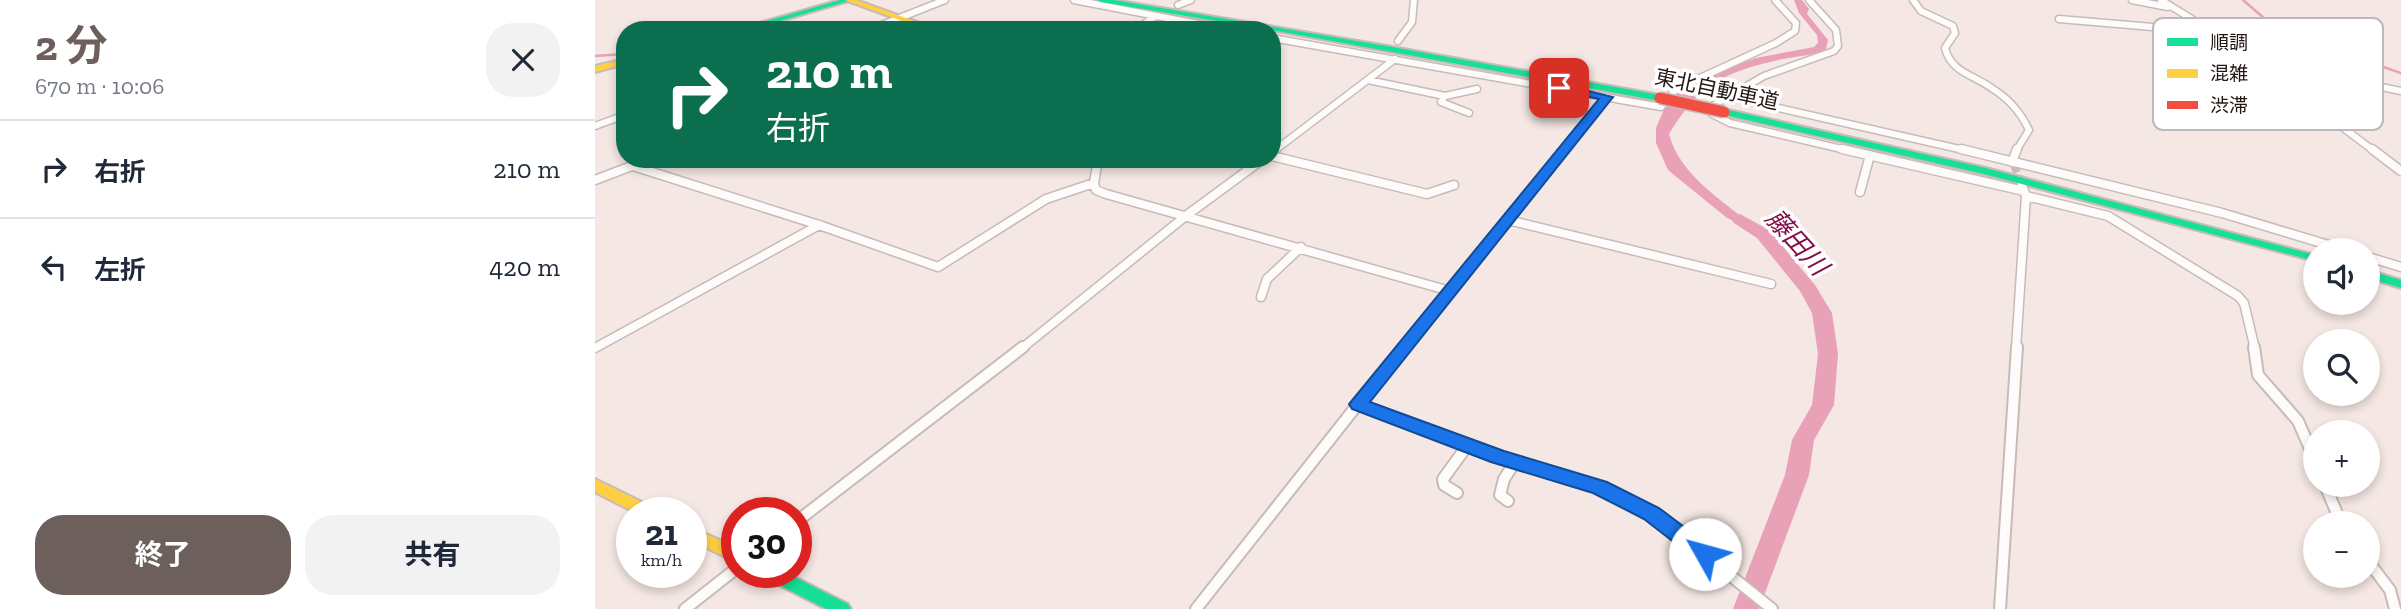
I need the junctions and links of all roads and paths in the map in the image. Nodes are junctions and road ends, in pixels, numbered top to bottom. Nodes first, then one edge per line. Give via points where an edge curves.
1 (848, 0) edge
2 (945, 0) edge
3 (1074, 0) edge
4 (1101, 0) edge
5 (1131, 0) edge
6 (1191, 0) edge
7 (1415, 0) edge
8 (1775, 0) edge
9 (1809, 0) edge
10 (1913, 0) edge
11 (2132, 0) edge
12 (2161, 0) edge
13 (1178, 5) dead end
14 (2173, 7) junction
15 (1156, 16) junction
16 (901, 18) junction
17 (2191, 18) edge
18 (2059, 19) dead end
19 (772, 21) edge
20 (893, 21) edge
21 (910, 21) edge
22 (1149, 21) edge
23 (1182, 21) edge
24 (1226, 21) edge
25 (1247, 21) edge
26 (1281, 27) edge
27 (2153, 27) edge
28 (1281, 30) edge
29 (1281, 39) edge
30 (1398, 40) dead end
31 (1394, 57) junction
32 (616, 63) edge
33 (595, 69) edge
34 (1368, 80) junction
35 (2383, 87) edge
36 (1477, 89) dead end
37 (2401, 91) edge
38 (1445, 96) junction
39 (1661, 96) junction
40 (1607, 97) junction
41 (1725, 104) junction
42 (1469, 113) dead end
43 (616, 118) edge
44 (595, 126) edge
45 (2346, 130) edge
46 (1281, 147) edge
47 (1870, 155) junction
48 (1281, 156) edge
49 (2013, 162) junction
50 (628, 168) edge
51 (639, 168) edge
52 (1096, 168) edge
53 (1251, 168) edge
54 (2401, 171) edge
55 (595, 180) edge
56 (1094, 183) junction
57 (1454, 185) dead end
58 (2024, 191) junction
59 (1860, 192) dead end
60 (1187, 215) junction
61 (1508, 220) junction
62 (819, 225) junction
63 (2304, 238) edge
64 (1301, 247) junction
65 (2303, 247) edge
66 (2303, 255) edge
67 (2380, 261) edge
68 (2401, 267) edge
69 (2380, 269) edge
70 (2401, 275) edge
71 (2380, 278) edge
72 (1771, 284) dead end
73 (2401, 284) edge
74 (1450, 291) junction
75 (1261, 297) dead end
76 (595, 348) edge
77 (1358, 404) junction
78 (2303, 432) edge
79 (1467, 446) junction
80 (1515, 462) junction
81 (595, 485) edge
82 (1457, 493) dead end
83 (619, 497) edge
84 (1508, 501) dead end
85 (812, 510) edge
86 (2380, 578) edge
87 (721, 581) edge
88 (801, 588) edge
89 (685, 609) edge
90 (842, 609) edge
91 (1196, 609) edge
92 (1772, 609) edge
93 (2000, 609) edge
94 (2395, 609) edge

1 - 16 main road
1 - 19 main road
2 - 16 street
3 - 15 street
4 - 24 main road, 東北自動車道
5 - 25 main road, 東北自動車道
6 - 13 street
7 - 30 street via 1412,22
8 - 40 street via 1796,23 1789,36 1676,89 1661,107
9 - 41 street via 1836,30 1838,46 1834,51 1772,72
10 - 49 street via 1921,11 1953,26 1954,35 1945,48 1955,69 1980,80 2020,111 2029,130 2016,146
11 - 14 street
12 - 14 street
14 - 17 street
15 - 22 street
15 - 23 street
16 - 20 street
16 - 21 main road
18 - 27 street
26 - 39 main road, 東北自動車道
28 - 39 main road, 東北自動車道
29 - 31 street
31 - 34 street
31 - 40 street
32 - 33 main road
34 - 38 street
34 - 46 street
35 - 37 street
36 - 38 street
38 - 42 street via 1441,102
39 - 41 main road, 東北自動車道
40 - 61 street
41 - 47 street via 1703,112 1730,123
41 - 49 street
41 - 65 main road, 東北自動車道 via 1986,163
41 - 66 main road, 東北自動車道
43 - 44 street
45 - 54 street
47 - 58 street
47 - 59 street
48 - 57 street via 1427,194
49 - 63 street
50 - 55 street
51 - 62 street
52 - 56 street
53 - 60 street
56 - 60 street via 1096,190 1106,194
56 - 62 street via 1046,199 938,267
58 - 78 street via 2108,216 2238,296 2244,303 2257,375
58 - 93 street
60 - 64 street
60 - 85 street
61 - 72 street
61 - 74 street
62 - 76 street
64 - 74 street
64 - 75 street via 1266,279
67 - 68 street
69 - 70 main road
71 - 73 main road
74 - 77 street
77 - 79 street
77 - 91 street
79 - 80 street
79 - 82 street via 1443,479 1444,485
80 - 84 street via 1500,488 1500,495
80 - 92 street via 1600,488 1635,505 1665,523
81 - 83 main road
86 - 94 street
87 - 89 street
88 - 90 main road

